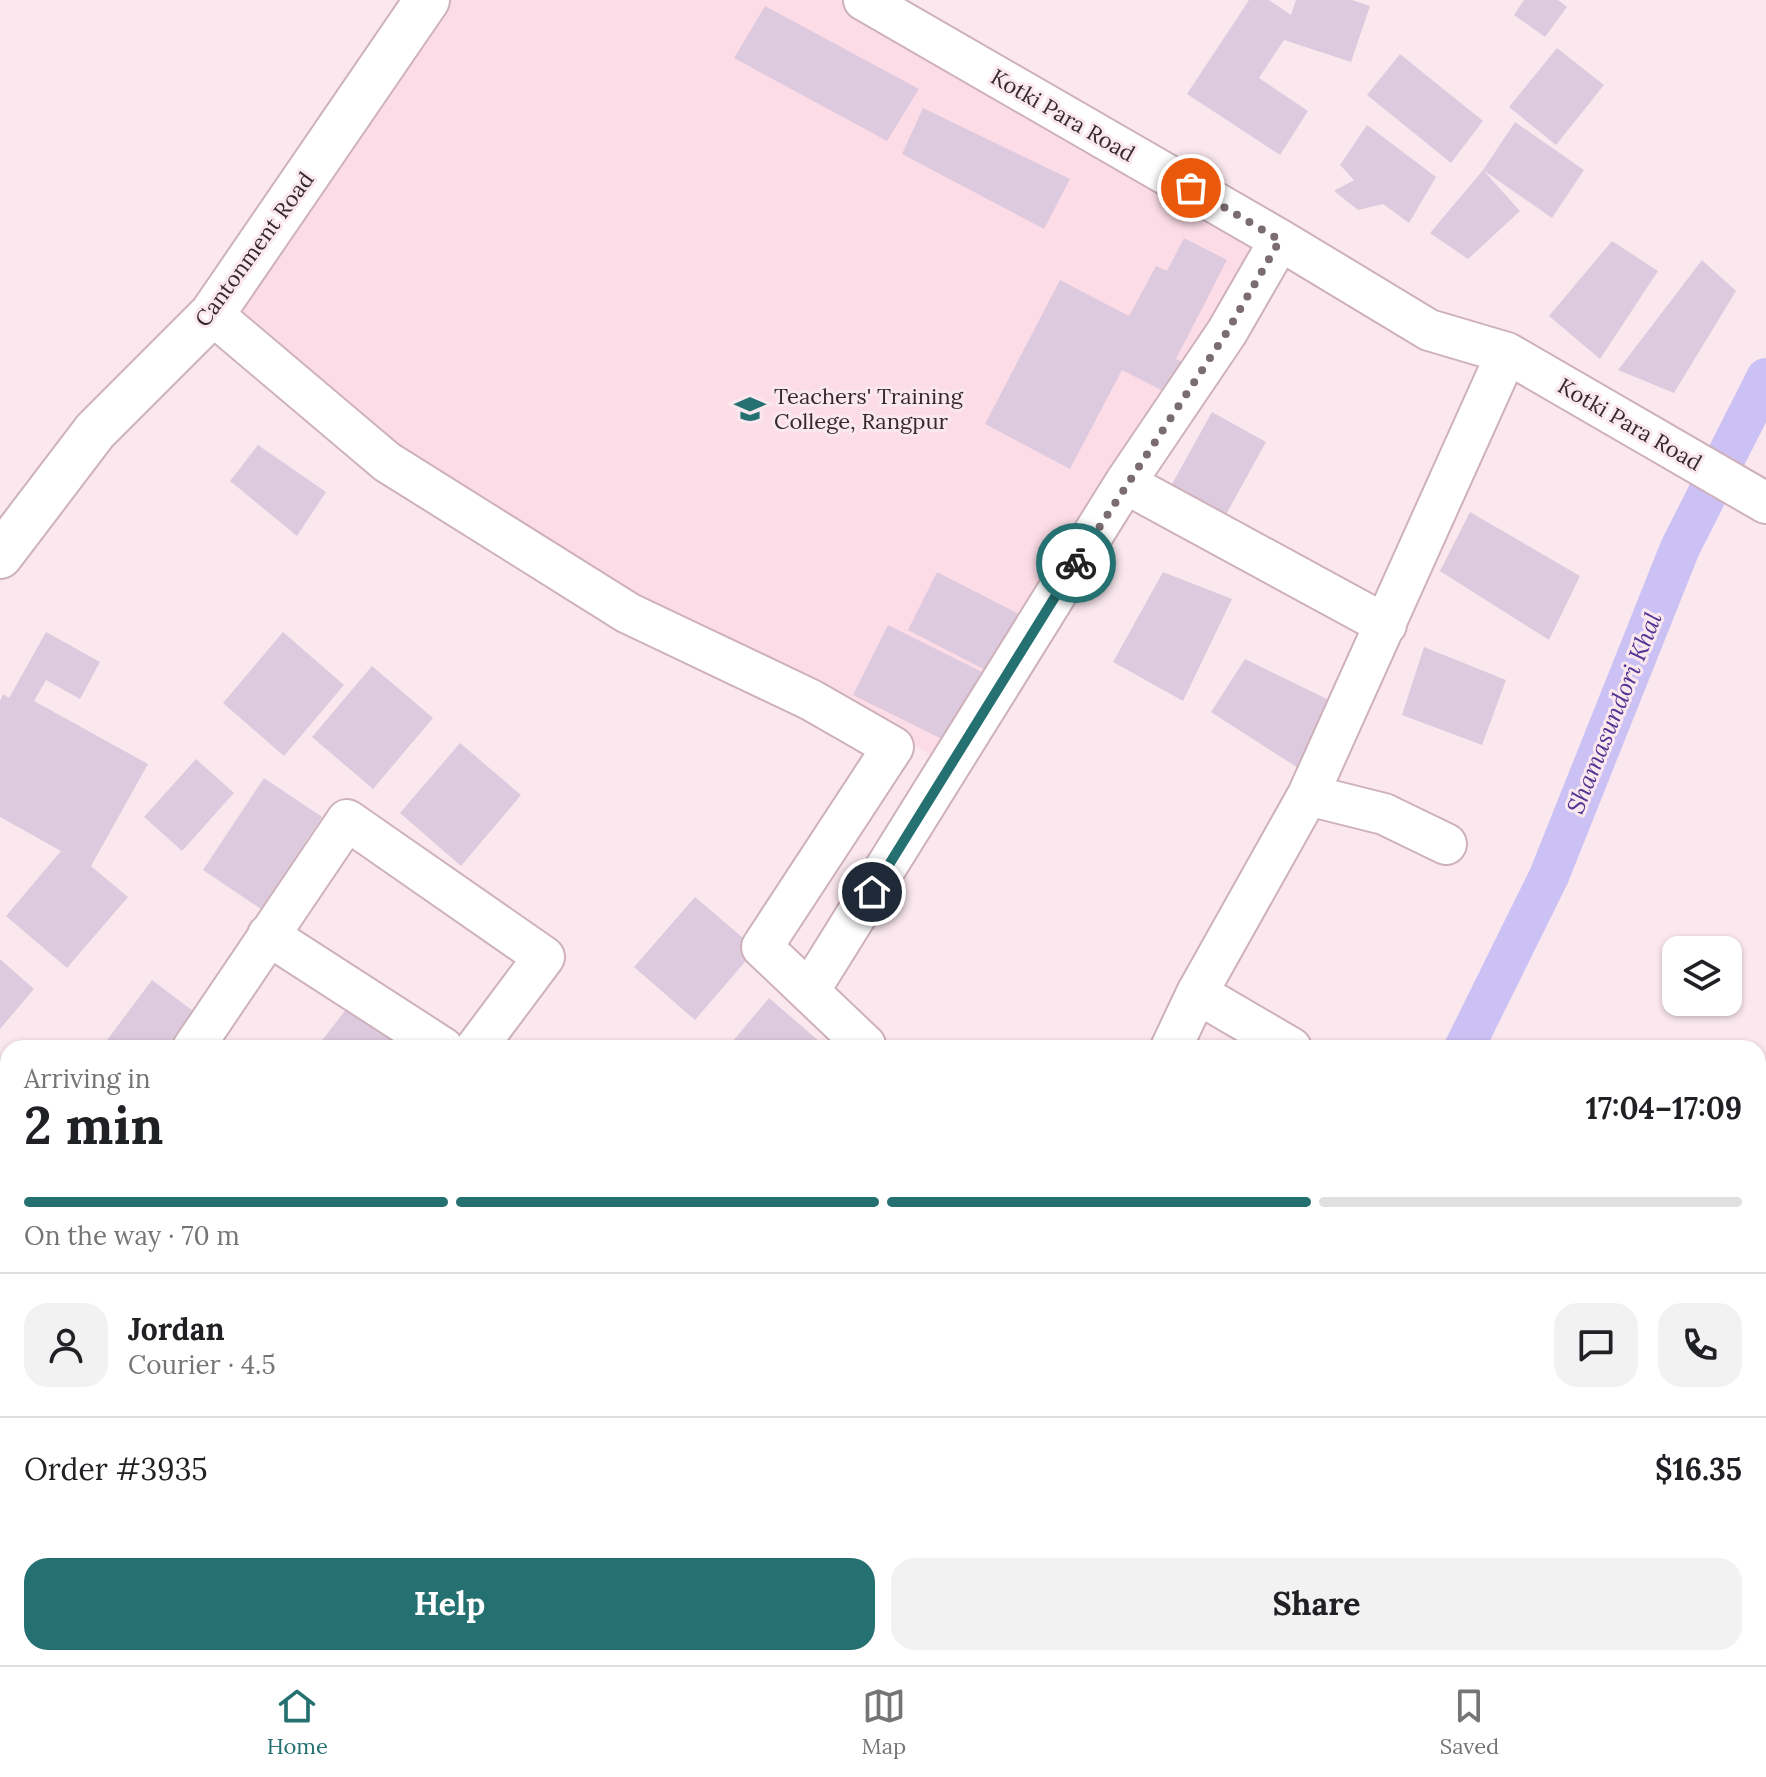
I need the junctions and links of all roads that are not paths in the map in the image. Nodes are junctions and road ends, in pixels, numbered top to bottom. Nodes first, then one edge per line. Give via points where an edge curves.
1 (427, 0) edge
2 (864, 0) edge
3 (1280, 240) junction
4 (212, 314) junction
5 (1507, 353) junction
6 (1125, 483) junction
7 (1766, 503) edge
8 (0, 556) edge
9 (1386, 625) junction
10 (1308, 795) junction
11 (1446, 844) dead end
12 (268, 935) junction
13 (809, 991) junction
14 (1197, 993) junction
15 (198, 1040) edge
16 (431, 1040) edge
17 (482, 1040) edge
18 (859, 1040) edge
19 (1175, 1040) edge
20 (1277, 1040) edge

1 - 4 main road, Cantonment Road
2 - 3 street, Kotki Para Road
3 - 5 street, Kotki Para Road via 1429,330
3 - 6 street via 1227,332
4 - 8 main road, Cantonment Road via 95,431
4 - 13 street via 387,462 628,613 811,700 893,747 762,947
5 - 7 street, Kotki Para Road
5 - 9 street
6 - 9 street
6 - 13 street
9 - 10 street
10 - 11 street via 1384,814
10 - 14 street
12 - 15 street
12 - 16 street
12 - 17 street via 347,820 544,957
13 - 18 street
14 - 19 street
14 - 20 street

